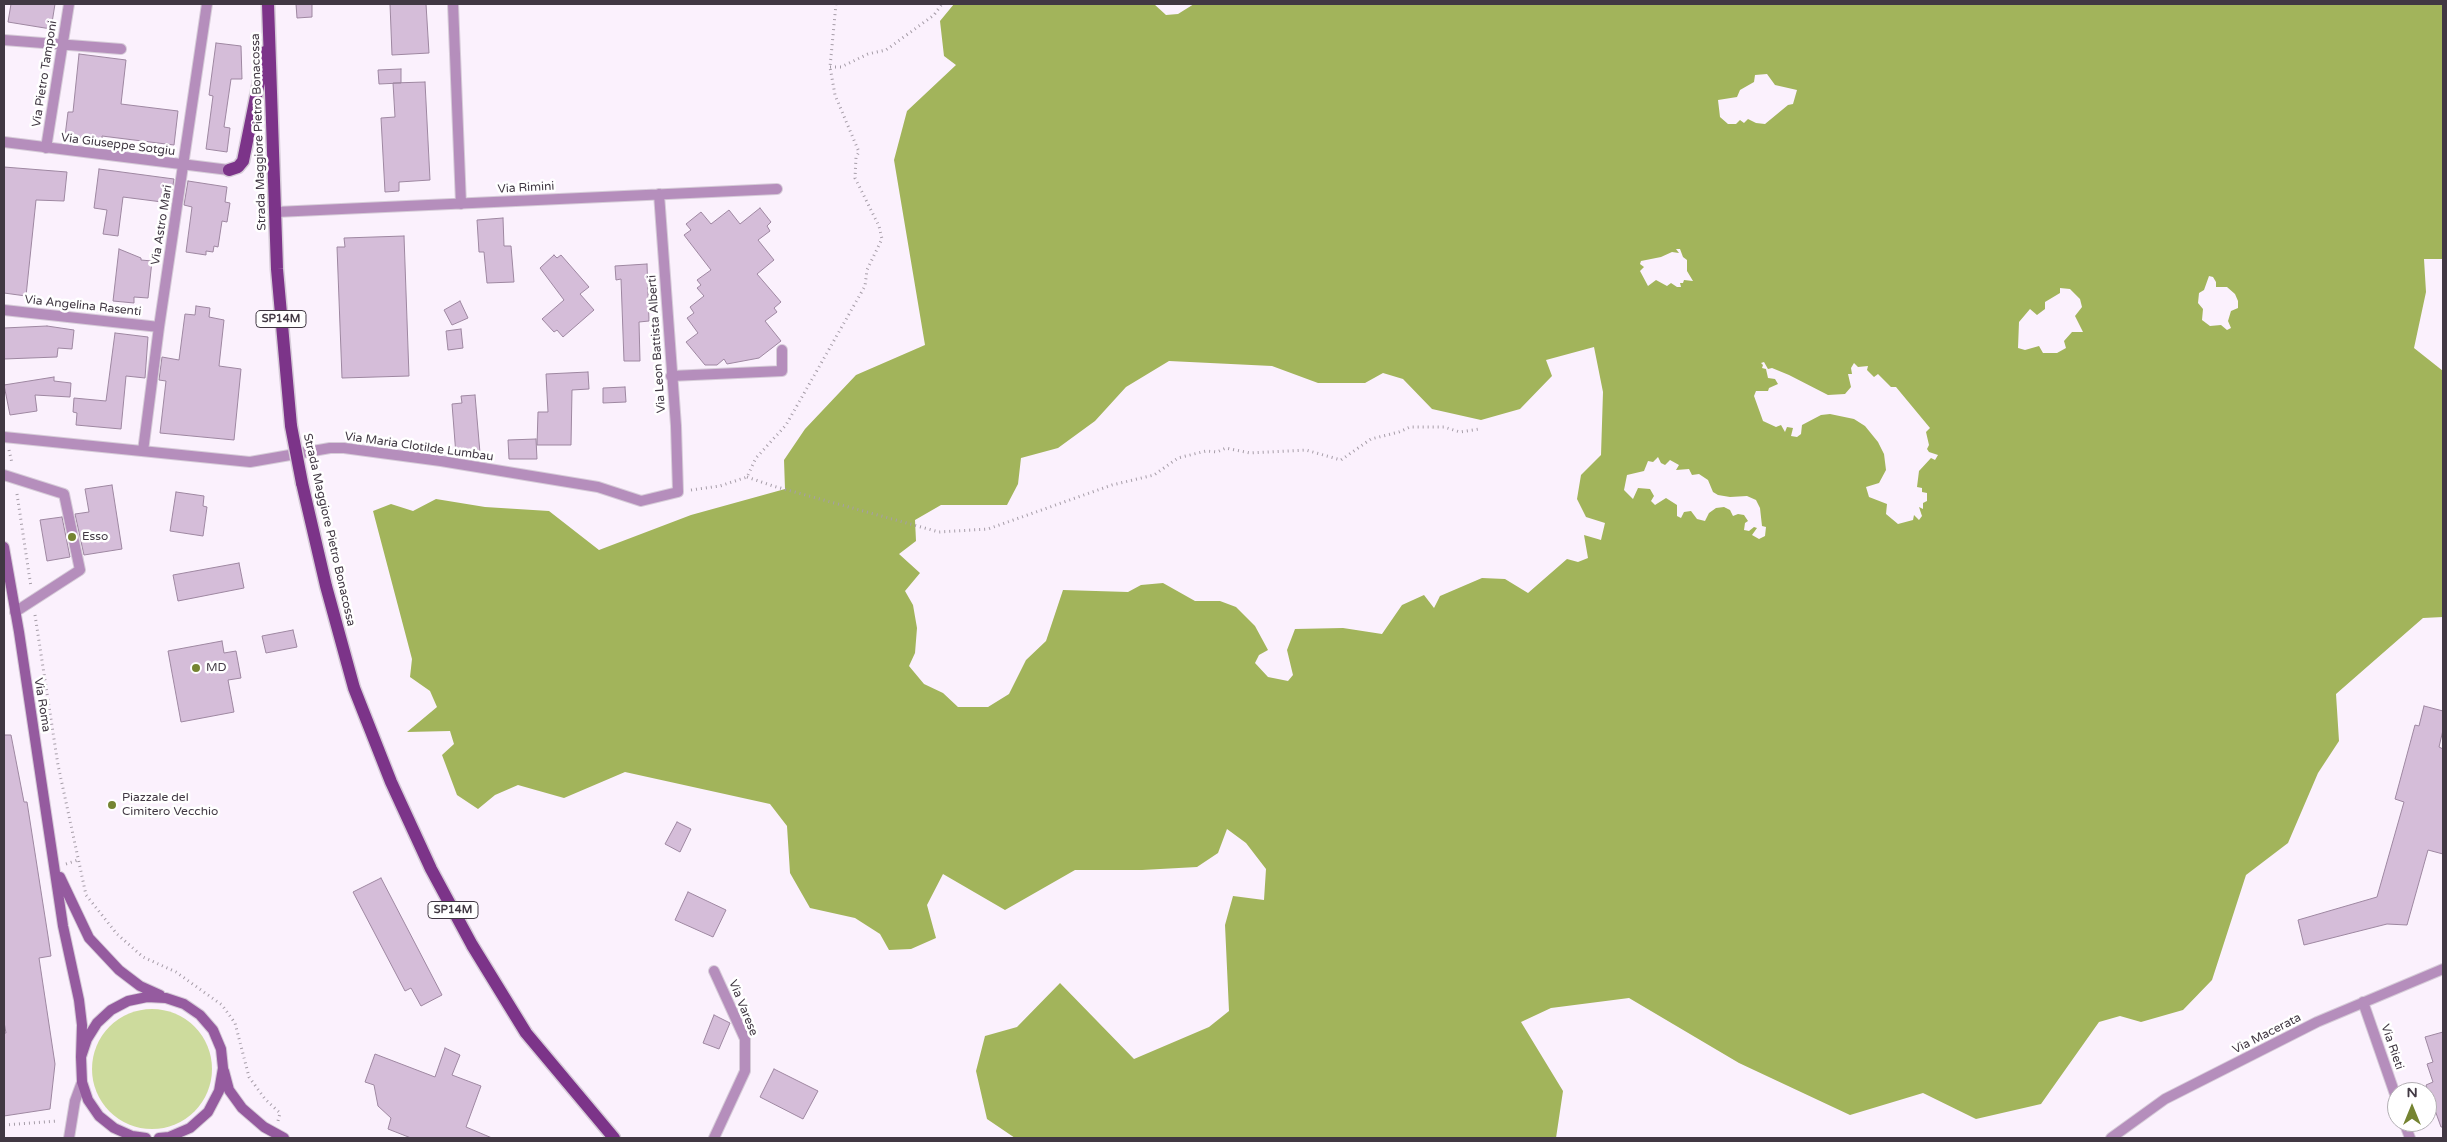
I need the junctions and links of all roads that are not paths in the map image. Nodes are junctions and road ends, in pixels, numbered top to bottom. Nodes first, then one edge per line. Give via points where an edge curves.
1 (69, 4) edge
2 (207, 4) edge
3 (268, 4) edge
4 (453, 4) edge
5 (269, 33) junction
6 (4, 40) edge
7 (64, 43) junction
8 (121, 49) dead end
9 (4, 142) edge
10 (46, 148) junction
11 (184, 165) junction
12 (229, 170) joint
13 (777, 189) dead end
14 (659, 194) junction
15 (461, 204) junction
16 (276, 212) junction
17 (4, 310) edge
18 (159, 327) junction
19 (782, 350) dead end
20 (671, 376) junction
21 (5, 437) edge
22 (143, 451) junction
23 (4, 475) edge
24 (678, 492) joint
25 (4, 548) edge
26 (15, 612) junction
27 (55, 867) junction
28 (2443, 969) edge
29 (714, 971) dead end
30 (166, 998) junction
31 (2363, 1002) junction
32 (81, 1057) junction
33 (223, 1068) junction
34 (82, 1082) junction
35 (2391, 1082) edge
36 (69, 1138) edge
37 (146, 1138) edge
38 (164, 1138) edge
39 (188, 1138) edge
40 (284, 1138) edge
41 (614, 1138) edge
42 (714, 1138) edge
43 (2111, 1138) edge

1 - 7 street, Via Pietro Tamponi
2 - 11 street, Via Astro Mari
3 - 5 main road, Strada Maggiore Pietro Bonacossa / SP14M
4 - 15 street
5 - 12 main road via 243,161 236,169
5 - 16 main road, Strada Maggiore Pietro Bonacossa / SP14M
6 - 7 street
7 - 8 street
7 - 10 street, Via Pietro Tamponi
9 - 10 street, Via Giuseppe Sotgiu
10 - 11 street, Via Giuseppe Sotgiu
11 - 12 street, Via Giuseppe Sotgiu
11 - 18 street, Via Astro Mari
13 - 14 street, Via Rimini
14 - 15 street, Via Rimini
14 - 20 street, Via Leon Battista Alberti
15 - 16 street, Via Rimini
16 - 41 main road, Strada Maggiore Pietro Bonacossa / SP14M, bridge via 291,426 326,586 354,688 391,782 431,869 472,945 526,1033
17 - 18 street, Via Angelina Rasenti
18 - 22 street, Via Astro Mari
19 - 20 street via 782,371
20 - 24 street, Via Leon Battista Alberti
21 - 22 street, Via Maria Clotilde Lumbau
22 - 24 street, Via Maria Clotilde Lumbau via 250,462 344,448 598,487 640,501
23 - 26 street via 64,494 80,570
25 - 26 main road, Via Roma
26 - 27 main road, Via Roma
27 - 30 main road via 88,938 119,970 140,986
27 - 32 main road via 63,926 79,1000
28 - 31 street, Via Macerata
29 - 42 street, Via Varese via 745,1039 745,1071
30 - 32 main road via 146,997 128,1001 111,1010 97,1023
30 - 33 main road via 184,1004 213,1030 221,1048
31 - 35 street, Via Rieti
31 - 43 street, Via Macerata via 2165,1099
32 - 34 main road
33 - 38 main road via 220,1091 208,1112 190,1128
33 - 40 main road via 229,1090 242,1108
34 - 36 street
34 - 37 main road via 88,1100 99,1116 114,1128
38 - 39 main road

